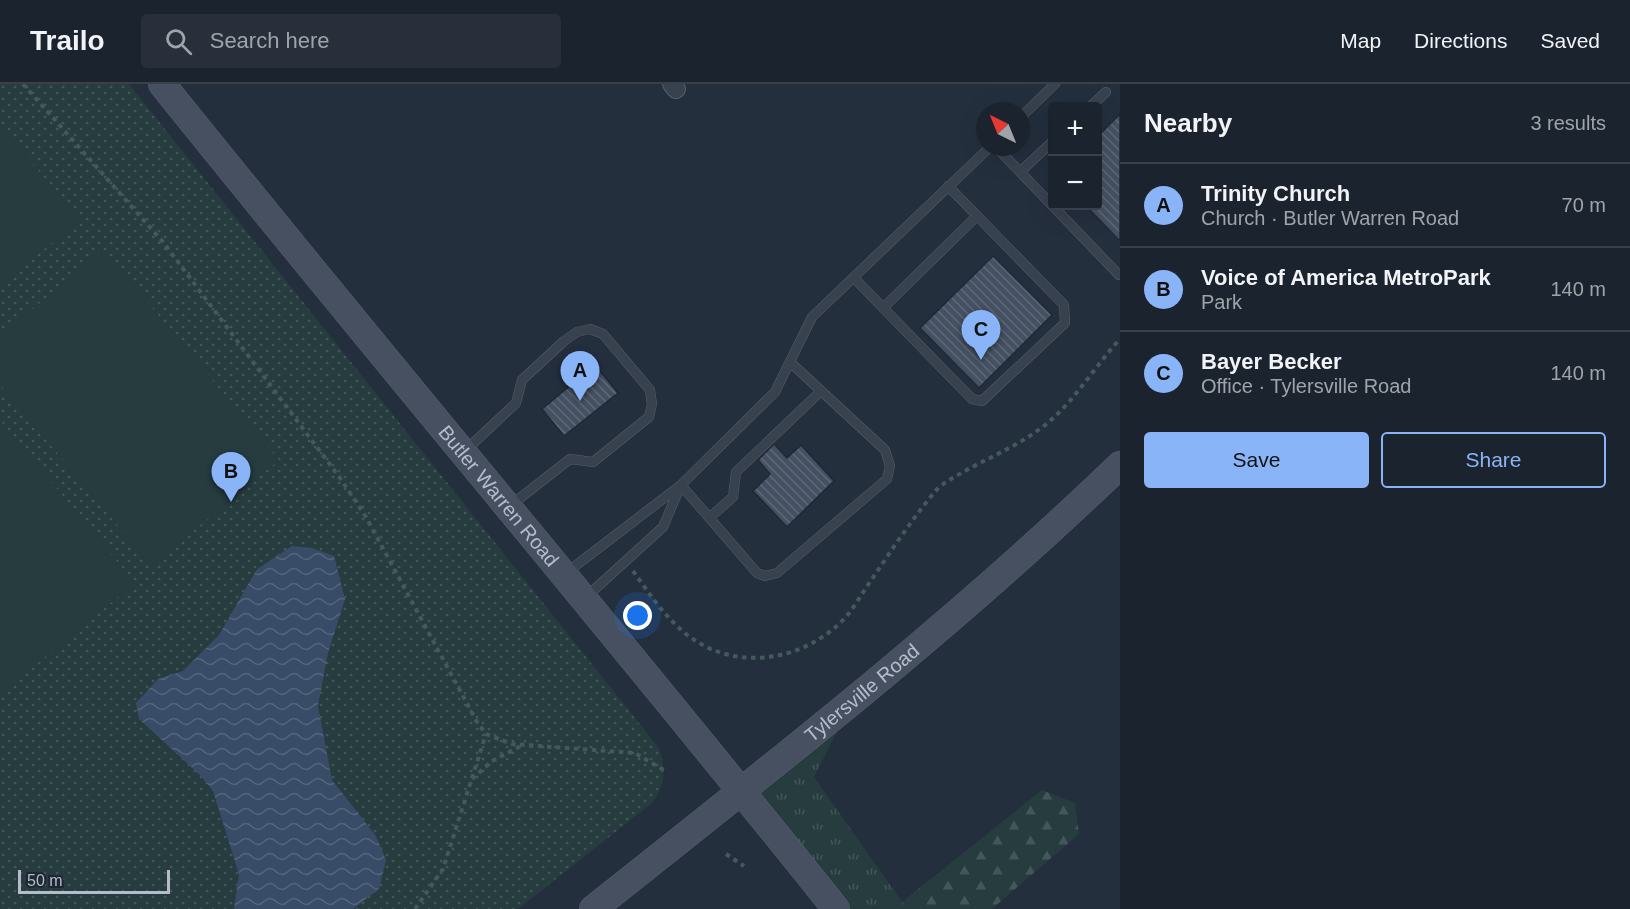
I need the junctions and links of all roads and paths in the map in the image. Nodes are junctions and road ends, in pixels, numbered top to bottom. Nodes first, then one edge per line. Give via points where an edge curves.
1 (23, 84) edge
2 (162, 84) edge
3 (1055, 84) edge
4 (1106, 92) dead end
5 (1095, 102) edge
6 (1030, 108) edge
7 (1048, 147) edge
8 (980, 156) edge
9 (1005, 156) edge
10 (1020, 172) junction
11 (948, 186) junction
12 (977, 216) junction
13 (1119, 275) edge
14 (854, 278) junction
15 (883, 308) junction
16 (1120, 339) edge
17 (790, 362) junction
18 (820, 391) junction
19 (463, 453) junction
20 (1120, 465) edge
21 (681, 485) junction
22 (509, 507) junction
23 (709, 518) junction
24 (626, 560) junction
25 (566, 574) junction
26 (585, 598) junction
27 (486, 734) junction
28 (523, 745) junction
29 (667, 772) dead end
30 (470, 781) junction
31 (741, 792) junction
32 (726, 854) dead end
33 (744, 866) dead end
34 (415, 909) edge
35 (592, 909) edge
36 (836, 909) edge

1 - 27 path via 163,242 340,478 366,517
2 - 19 main road, Butler Warren Road
3 - 6 lane
4 - 5 lane
7 - 10 lane
8 - 11 lane
9 - 10 lane
10 - 13 lane
11 - 12 lane
11 - 14 lane
12 - 15 lane
12 - 15 lane via 1065,305 1065,322 982,401 972,399
14 - 15 lane
14 - 17 lane via 812,317
16 - 24 path via 1049,422 939,487 846,616 822,638 787,655 752,660 716,653 686,634 663,612
17 - 18 lane
17 - 21 lane via 775,392
18 - 23 lane via 736,472 734,497
18 - 23 lane via 885,450 890,466 887,479 777,573 765,576 757,573
19 - 22 main road, Butler Warren Road
19 - 22 lane via 516,403 522,380 577,332 590,329 603,334 650,390 649,417 593,462 570,459
20 - 31 main road, Tylersville Road via 931,636
21 - 23 lane
21 - 24 lane via 663,527
21 - 25 lane
22 - 25 main road, Butler Warren Road
24 - 26 lane
25 - 26 main road, Butler Warren Road
26 - 31 main road, Butler Warren Road
27 - 28 path
27 - 30 path
28 - 29 path via 635,753
28 - 30 path via 492,761
30 - 34 path via 443,869
31 - 35 main road, Tylersville Road
31 - 36 main road, Butler Warren Road
32 - 33 path

